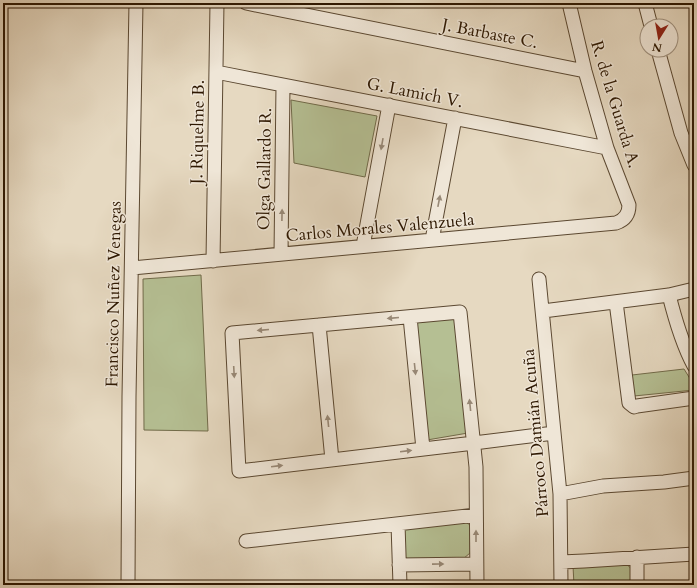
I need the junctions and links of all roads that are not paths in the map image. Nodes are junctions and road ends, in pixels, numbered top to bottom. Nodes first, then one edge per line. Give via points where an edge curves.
1 (136, 3) edge
2 (217, 3) edge
3 (246, 3) edge
4 (569, 3) edge
5 (647, 4) edge
6 (650, 18) edge
7 (660, 58) edge
8 (585, 71) junction
9 (216, 72) junction
10 (283, 85) junction
11 (389, 105) junction
12 (455, 118) junction
13 (608, 148) junction
14 (694, 165) edge
15 (628, 214) joint
16 (432, 240) junction
17 (363, 246) junction
18 (281, 254) junction
19 (213, 261) junction
20 (132, 268) junction
21 (539, 279) dead end
22 (694, 289) edge
23 (669, 295) junction
24 (616, 302) junction
25 (543, 311) junction
26 (410, 317) junction
27 (319, 325) junction
28 (694, 366) edge
29 (694, 398) edge
30 (554, 433) junction
31 (474, 443) junction
32 (423, 449) junction
33 (332, 460) junction
34 (694, 478) edge
35 (560, 494) junction
36 (476, 515) junction
37 (398, 524) junction
38 (246, 541) dead end
39 (694, 554) edge
40 (637, 557) junction
41 (561, 562) junction
42 (476, 564) junction
43 (399, 565) junction
44 (128, 585) edge
45 (400, 585) edge
46 (477, 585) edge
47 (561, 585) edge
48 (637, 585) edge

1 - 20 street, Francisco Nuñez Venegas
2 - 9 street, J. Riquelme B.
3 - 8 street, J. Barbaste C.
4 - 8 street, R. de la Guarda A.
5 - 6 street
7 - 14 street via 681,134
8 - 13 street, R. de la Guarda A.
9 - 10 street, G. Lamich V.
9 - 19 street, J. Riquelme B.
10 - 11 street, G. Lamich V.
18 -> 10 street, Olga Gallardo R.
11 - 12 street, G. Lamich V.
11 -> 17 street
12 - 13 street, G. Lamich V.
16 -> 12 street
13 - 15 street, R. de la Guarda A. via 629,205
15 - 16 street, Carlos Morales Valenzuela via 616,223
16 - 17 street, Carlos Morales Valenzuela
17 - 18 street, Carlos Morales Valenzuela
18 - 19 street, Carlos Morales Valenzuela
19 - 20 street, Carlos Morales Valenzuela
20 - 44 street, Francisco Nuñez Venegas
21 - 25 street, Párroco Damián Acuña
22 - 23 street
23 - 24 street
23 - 28 street via 680,335
24 - 25 street
24 - 29 street via 629,403 637,406
25 - 30 street, Párroco Damián Acuña
26 -> 27 street
31 -> 26 street via 460,312
26 -> 32 street
33 -> 27 street
27 -> 33 street via 232,333 239,470
30 - 31 street
30 - 35 street, Párroco Damián Acuña
31 - 32 street
31 - 36 street
33 -> 32 street
34 - 35 street via 603,486
35 - 41 street, Párroco Damián Acuña
36 - 37 street
42 -> 36 street
37 - 38 street
37 - 43 street
39 - 40 street
40 - 41 street
40 - 48 street
41 - 47 street, Párroco Damián Acuña
43 -> 42 street
42 - 46 street
43 - 45 street

